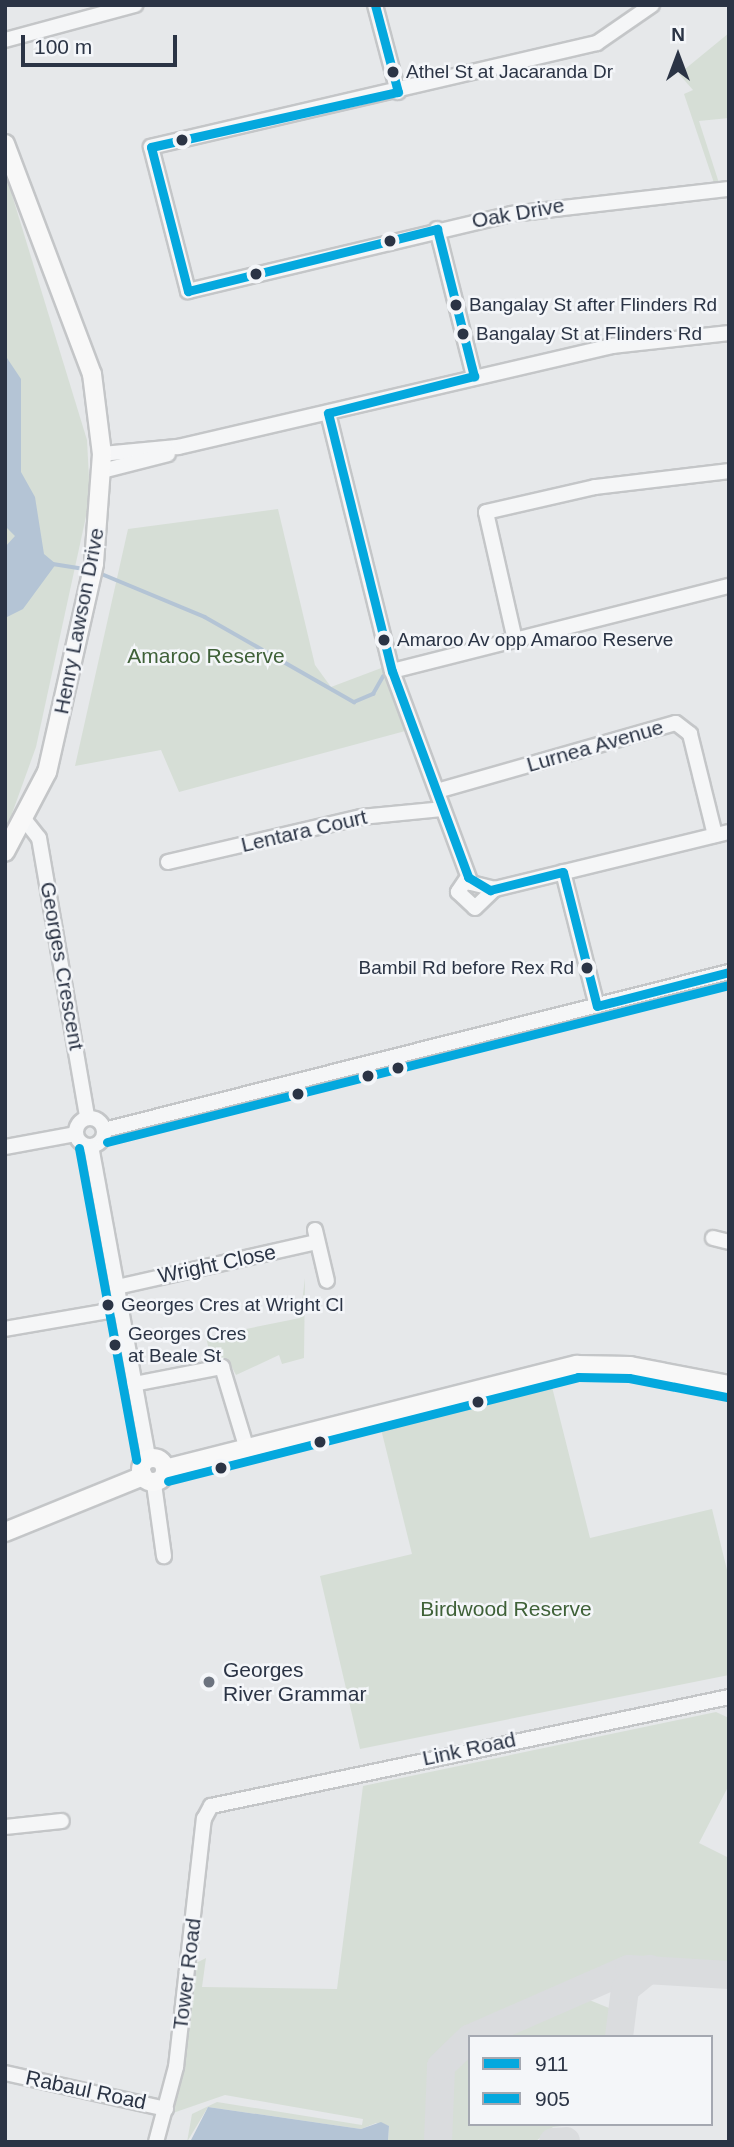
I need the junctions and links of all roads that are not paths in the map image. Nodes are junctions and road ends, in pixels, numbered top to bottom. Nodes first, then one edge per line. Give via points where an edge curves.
1 (135, 5) edge
2 (375, 5) edge
3 (652, 5) edge
4 (5, 40) edge
5 (398, 93) junction
6 (5, 144) edge
7 (729, 188) edge
8 (437, 229) junction
9 (729, 333) edge
10 (474, 376) junction
11 (328, 413) junction
12 (102, 462) junction
13 (729, 471) edge
14 (729, 586) edge
15 (515, 639) junction
16 (392, 671) junction
17 (437, 791) junction
18 (442, 809) junction
19 (24, 819) junction
20 (722, 833) edge
21 (5, 852) edge
22 (168, 862) dead end
23 (563, 872) junction
24 (729, 972) edge
25 (597, 1006) junction
26 (87, 1117) junction
27 (104, 1130) junction
28 (75, 1134) junction
29 (91, 1146) junction
30 (5, 1147) edge
31 (713, 1238) dead end
32 (729, 1242) edge
33 (327, 1281) dead end
34 (117, 1287) junction
35 (121, 1309) junction
36 (5, 1329) edge
37 (134, 1384) junction
38 (729, 1385) edge
39 (246, 1446) junction
40 (152, 1472) junction
41 (5, 1532) edge
42 (164, 1556) dead end
43 (729, 1697) edge
44 (211, 1806) joint
45 (62, 1821) dead end
46 (5, 1827) edge
47 (5, 2073) edge
48 (166, 2109) junction
49 (156, 2142) edge

1 - 4 street
2 - 5 street
3 - 5 street via 597,43
5 - 8 street, Oak Drive via 151,147 188,291
6 - 12 main road, Henry Lawson Drive via 92,374
7 - 8 street, Oak Drive via 594,200
8 - 10 street
9 - 10 street via 612,346
10 - 11 street
11 - 12 street
11 - 16 street
12 - 19 main road, Henry Lawson Drive via 93,571 47,772
13 - 15 street via 595,486 486,512
14 - 15 street
15 - 16 street
16 - 17 street
17 - 18 street
17 - 20 street, Lurnea Avenue via 676,723 691,734
18 - 22 street, Lentara Court via 361,817
18 - 23 street via 468,877 458,892 475,908 495,889
19 - 21 main road, Henry Lawson Drive
19 - 26 street, Georges Crescent via 39,838
20 - 23 street
23 - 25 street
24 - 25 street
25 - 27 street
26 - 27 street
26 - 28 street
27 - 29 street
28 - 29 street
28 - 30 street
29 - 34 street
31 - 32 street
33 - 34 street, Wright Close via 316,1236
34 - 35 street
35 - 36 street
35 - 37 street
37 - 39 street via 222,1367
37 - 40 street
38 - 39 main road via 622,1365 577,1365
39 - 40 main road
40 - 41 main road
40 - 42 street
43 - 44 street, Link Road
44 - 48 street, Tower Road via 204,1819 176,2067
45 - 46 street
47 - 48 street, Rabaul Road
48 - 49 street, Tower Road

